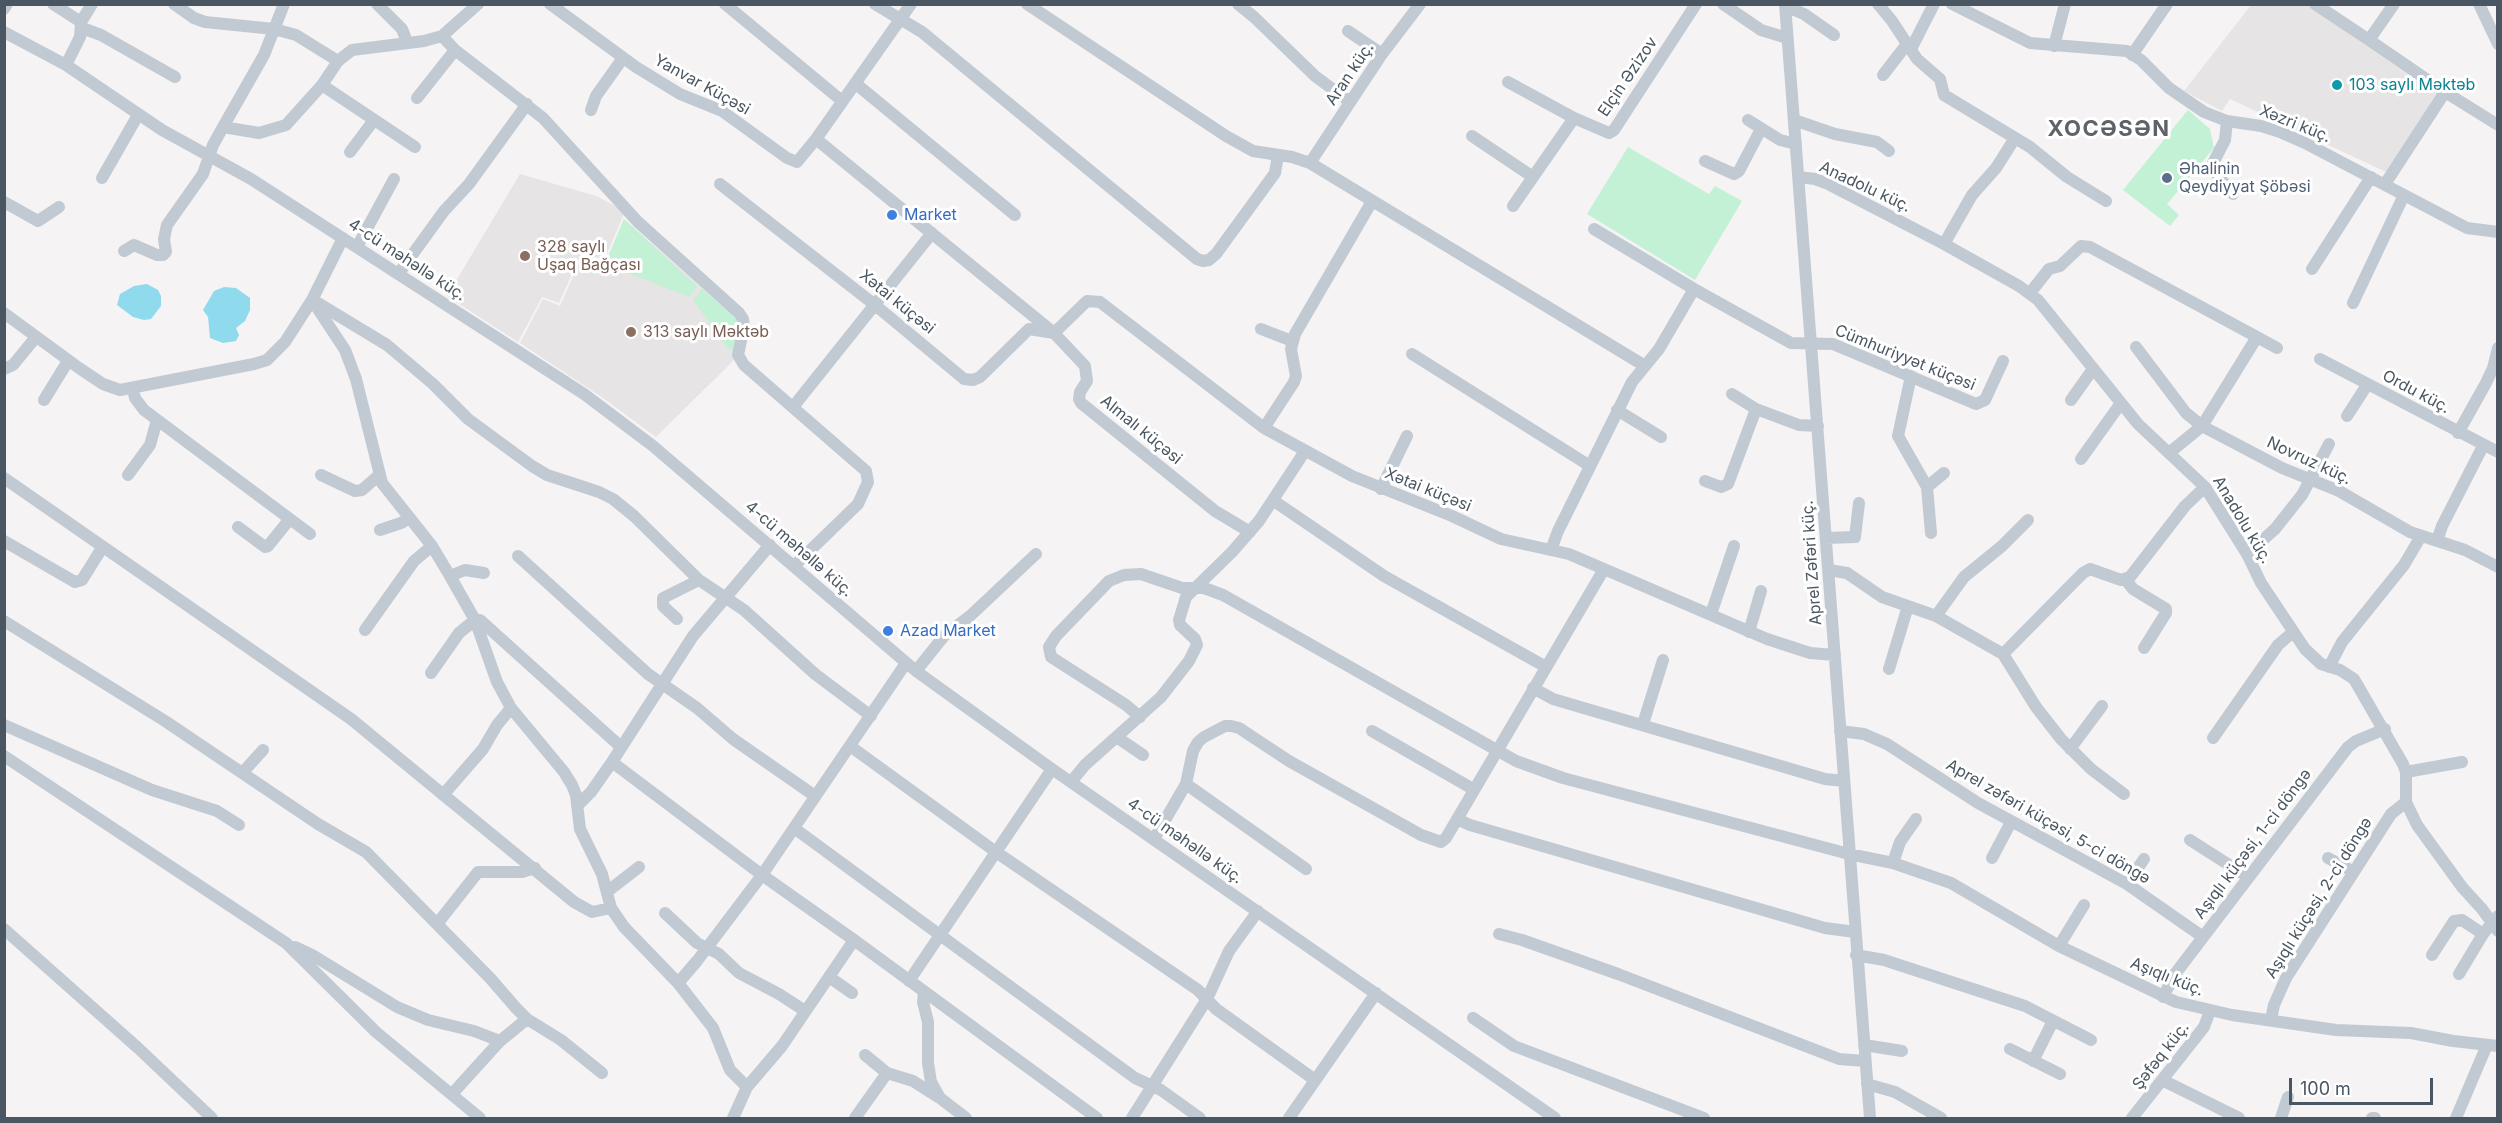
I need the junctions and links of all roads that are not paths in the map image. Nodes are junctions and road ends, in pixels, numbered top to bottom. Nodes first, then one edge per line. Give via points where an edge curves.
1 (7, 4) edge
2 (54, 4) edge
3 (92, 4) edge
4 (284, 4) edge
5 (377, 4) edge
6 (478, 4) edge
7 (550, 4) edge
8 (725, 4) edge
9 (875, 4) edge
10 (911, 4) edge
11 (1027, 4) edge
12 (1238, 4) edge
13 (1420, 4) edge
14 (1696, 4) edge
15 (1724, 4) edge
16 (1878, 4) edge
17 (1934, 4) edge
18 (1952, 4) edge
19 (2065, 4) edge
20 (2167, 4) edge
21 (2315, 4) edge
22 (2394, 4) edge
23 (2479, 4) edge
24 (1785, 5) edge
25 (178, 6) edge
26 (4, 9) edge
27 (901, 19) junction
28 (81, 25) junction
29 (274, 29) junction
30 (1348, 31) dead end
31 (4, 32) edge
32 (1834, 35) dead end
33 (442, 36) junction
34 (1786, 38) junction
35 (2369, 40) junction
36 (407, 42) junction
37 (2498, 44) edge
38 (2054, 46) junction
39 (1909, 47) junction
40 (455, 50) junction
41 (1382, 54) junction
42 (2132, 55) junction
43 (623, 58) junction
44 (338, 62) junction
45 (66, 65) junction
46 (1883, 75) dead end
47 (176, 78) dead end
48 (1508, 82) dead end
49 (855, 83) junction
50 (322, 85) junction
51 (2445, 92) junction
52 (417, 98) dead end
53 (842, 101) junction
54 (1350, 102) junction
55 (526, 104) junction
56 (591, 110) dead end
57 (138, 115) junction
58 (1574, 118) junction
59 (374, 120) junction
60 (1748, 120) dead end
61 (1794, 120) junction
62 (2226, 121) junction
63 (2498, 125) edge
64 (223, 127) junction
65 (1761, 129) junction
66 (1472, 136) dead end
67 (2015, 138) junction
68 (816, 139) junction
69 (1796, 144) junction
70 (415, 147) dead end
71 (1889, 151) dead end
72 (350, 152) dead end
73 (1278, 155) junction
74 (210, 156) junction
75 (1704, 161) dead end
76 (1310, 163) junction
77 (102, 177) dead end
78 (1533, 177) junction
79 (1798, 177) junction
80 (2371, 177) junction
81 (394, 179) dead end
82 (2387, 181) dead end
83 (720, 184) dead end
84 (2233, 194) dead end
85 (2404, 195) junction
86 (2106, 201) dead end
87 (4, 202) edge
88 (1371, 203) junction
89 (1514, 206) dead end
90 (59, 207) dead end
91 (1015, 215) dead end
92 (1594, 229) dead end
93 (2498, 232) edge
94 (932, 233) junction
95 (343, 238) junction
96 (1944, 244) junction
97 (357, 247) junction
98 (124, 251) dead end
99 (2312, 269) dead end
100 (399, 273) junction
101 (1694, 289) junction
102 (2030, 293) junction
103 (312, 300) junction
104 (2353, 303) dead end
105 (875, 305) junction
106 (4, 313) edge
107 (1262, 329) dead end
108 (1054, 333) junction
109 (36, 337) junction
110 (2257, 337) junction
111 (1292, 341) junction
112 (1810, 344) junction
113 (2136, 346) dead end
114 (2277, 348) dead end
115 (2497, 352) edge
116 (1412, 354) dead end
117 (2320, 360) dead end
118 (68, 361) junction
119 (2003, 361) dead end
120 (1645, 366) junction
121 (4, 369) edge
122 (2093, 369) junction
123 (1911, 376) junction
124 (2367, 384) junction
125 (133, 389) junction
126 (1732, 394) dead end
127 (44, 400) dead end
128 (2071, 400) dead end
129 (2121, 403) junction
130 (793, 407) junction
131 (1756, 409) junction
132 (1617, 410) junction
133 (2347, 416) dead end
134 (157, 420) junction
135 (1818, 426) junction
136 (2202, 426) junction
137 (1264, 429) junction
138 (2458, 433) junction
139 (1407, 436) dead end
140 (1661, 437) dead end
141 (2329, 444) dead end
142 (2483, 446) junction
143 (1305, 451) junction
144 (2498, 452) edge
145 (2169, 453) junction
146 (2081, 459) dead end
147 (1590, 466) junction
148 (1944, 473) dead end
149 (321, 475) dead end
150 (128, 476) dead end
151 (378, 476) junction
152 (4, 478) edge
153 (2311, 479) junction
154 (1705, 481) dead end
155 (1927, 487) junction
156 (2205, 487) junction
157 (1381, 489) junction
158 (1274, 501) junction
159 (1859, 503) dead end
160 (410, 518) junction
161 (289, 520) junction
162 (2028, 520) dead end
163 (238, 527) dead end
164 (380, 530) dead end
165 (1250, 532) junction
166 (1930, 533) dead end
167 (310, 534) dead end
168 (2421, 536) junction
169 (1826, 538) junction
170 (4, 541) edge
171 (2437, 541) junction
172 (770, 545) junction
173 (432, 546) junction
174 (1734, 546) dead end
175 (102, 548) junction
176 (1551, 550) junction
177 (1036, 554) dead end
178 (2247, 554) junction
179 (518, 556) dead end
180 (794, 566) junction
181 (2498, 567) edge
182 (1604, 569) junction
183 (1829, 570) junction
184 (484, 573) dead end
185 (450, 576) junction
186 (2126, 579) junction
187 (699, 580) junction
188 (1194, 588) junction
189 (1761, 591) dead end
190 (725, 597) junction
191 (1908, 606) junction
192 (1711, 614) junction
193 (1936, 616) junction
194 (677, 619) dead end
195 (475, 620) junction
196 (4, 621) edge
197 (365, 630) dead end
198 (1749, 632) junction
199 (2293, 632) junction
200 (2144, 648) dead end
201 (2003, 654) junction
202 (1835, 655) junction
203 (1663, 660) dead end
204 (911, 667) junction
205 (1546, 667) junction
206 (2329, 667) junction
207 (1889, 669) dead end
208 (431, 673) dead end
209 (661, 684) junction
210 (1533, 688) junction
211 (2102, 706) dead end
212 (511, 708) junction
213 (871, 716) junction
214 (1140, 717) junction
215 (1643, 724) junction
216 (4, 725) edge
217 (2385, 729) junction
218 (1372, 731) dead end
219 (1840, 731) junction
220 (1118, 738) junction
221 (2213, 738) dead end
222 (850, 746) junction
223 (621, 747) junction
224 (2070, 749) junction
225 (263, 750) dead end
226 (1497, 750) junction
227 (1143, 755) dead end
228 (4, 756) edge
229 (612, 762) junction
230 (2462, 762) dead end
231 (1052, 769) junction
232 (243, 772) junction
233 (2406, 772) junction
234 (1844, 781) junction
235 (1071, 782) junction
236 (1186, 784) junction
237 (1473, 789) junction
238 (2124, 794) dead end
239 (443, 795) junction
240 (815, 796) junction
241 (2406, 802) junction
242 (577, 807) junction
243 (1457, 819) junction
244 (1916, 819) dead end
245 (2011, 822) junction
246 (239, 825) dead end
247 (794, 828) junction
248 (1154, 839) junction
249 (2190, 840) dead end
250 (996, 852) junction
251 (1850, 854) junction
252 (1992, 858) dead end
253 (2328, 858) dead end
254 (2144, 860) dead end
255 (1893, 863) junction
256 (639, 867) dead end
257 (534, 868) junction
258 (1306, 869) dead end
259 (2354, 872) junction
260 (762, 876) junction
261 (2248, 877) junction
262 (2127, 884) junction
263 (608, 891) junction
264 (2084, 904) dead end
265 (611, 908) junction
266 (1258, 911) junction
267 (665, 913) dead end
268 (437, 924) junction
269 (2496, 924) edge
270 (4, 929) edge
271 (1855, 932) junction
272 (1498, 934) dead end
273 (2483, 934) junction
274 (940, 935) junction
275 (2203, 937) junction
276 (854, 940) junction
277 (286, 943) junction
278 (2059, 946) junction
279 (707, 948) junction
280 (1856, 955) junction
281 (2432, 955) dead end
282 (2459, 974) dead end
283 (829, 977) junction
284 (909, 981) junction
285 (678, 983) junction
286 (924, 992) junction
287 (852, 993) dead end
288 (1376, 993) junction
289 (2163, 997) junction
290 (1207, 999) junction
291 (805, 1011) junction
292 (2210, 1011) junction
293 (1473, 1018) dead end
294 (527, 1019) junction
295 (2271, 1020) junction
296 (2053, 1021) junction
297 (2091, 1040) dead end
298 (500, 1041) junction
299 (1864, 1045) junction
300 (2492, 1045) edge
301 (2010, 1049) dead end
302 (1902, 1051) dead end
303 (865, 1056) dead end
304 (1865, 1061) junction
305 (2033, 1061) junction
306 (928, 1063) junction
307 (602, 1073) dead end
308 (887, 1073) junction
309 (2060, 1074) dead end
310 (905, 1077) junction
311 (1315, 1080) junction
312 (2162, 1080) junction
313 (1867, 1084) junction
314 (747, 1087) junction
315 (1153, 1087) junction
316 (452, 1094) junction
317 (2288, 1097) dead end
318 (940, 1098) junction
319 (212, 1119) edge
320 (480, 1119) edge
321 (733, 1119) edge
322 (855, 1119) edge
323 (966, 1119) edge
324 (1097, 1119) edge
325 (1132, 1119) edge
326 (1200, 1119) edge
327 (1289, 1119) edge
328 (1556, 1119) edge
329 (1704, 1119) edge
330 (1870, 1119) edge
331 (1941, 1119) edge
332 (2132, 1119) edge
333 (2239, 1119) edge
334 (2281, 1119) edge
335 (2456, 1119) edge

1 - 26 street
2 - 28 street
3 - 28 street
4 - 29 street
5 - 36 street via 402,29
6 - 33 street
7 - 43 street, Yanvar Küçəsi
8 - 53 street
9 - 27 street
10 - 27 street, Yanvar Küçəsi
11 - 73 street via 1226,136 1253,151
12 - 54 street via 1315,76
13 - 41 street, Aran küç.
14 - 58 street, Elçin Əzizov via 1614,130 1602,131
15 - 34 street via 1761,30
16 - 39 street
17 - 39 street
18 - 38 street, Xəzri küç. via 2030,43
19 - 38 street
20 - 42 street
21 - 35 street
22 - 35 street
23 - 37 street
24 - 32 street
24 - 34 street, Aprel Zəfəri küç.
25 - 29 street via 205,22
27 - 49 street, Yanvar Küçəsi
27 - 73 street via 922,32 1197,259 1203,261 1216,254 1275,173
28 - 45 street
28 - 47 street
29 - 44 street via 296,35
29 - 64 street
30 - 41 street
31 - 45 street, 4-cü məhəllə küç.
33 - 36 street
33 - 40 street
34 - 61 street, Aprel Zəfəri küç.
35 - 51 street
36 - 44 street via 358,47
38 - 42 street, Xəzri küç. via 2117,49
39 - 46 street
39 - 67 street via 1941,81 1944,95
40 - 52 street
40 - 55 street
41 - 54 street, Aran küç.
42 - 62 street, Xəzri küç. via 2169,88 2204,112
43 - 56 street via 596,96
43 - 68 street, Yanvar Küçəsi via 680,94 722,111 792,161 802,159
44 - 50 street
45 - 57 street, 4-cü məhəllə küç.
48 - 58 street, Elçin Əzizov
49 - 53 street, Yanvar Küçəsi
49 - 91 street
50 - 59 street
50 - 64 street via 293,118 278,128 259,133
51 - 63 street
51 - 82 street
53 - 68 street, Yanvar Küçəsi
54 - 76 street, Aran küç.
55 - 100 street
55 - 130 street via 638,222 739,313 744,326 738,355 744,365
57 - 74 street, 4-cü məhəllə küç.
57 - 77 street
58 - 78 street
59 - 70 street
59 - 72 street
60 - 65 street
61 - 69 street, Aprel Zəfəri küç.
61 - 71 street via 1835,134 1877,142
62 - 80 street, Xəzri küç. via 2280,132
62 - 84 street via 2225,140 2211,167
64 - 74 street
65 - 69 street
65 - 75 street via 1734,174
66 - 78 street
67 - 86 street
67 - 96 street via 1972,195
68 - 94 street
69 - 79 street, Aprel Zəfəri küç.
73 - 76 street
74 - 95 street, 4-cü məhəllə küç.
74 - 98 street via 203,174 167,225 166,252 157,255 134,245
76 - 88 street
78 - 89 street
79 - 96 street, Anadolu küç. via 1826,183
79 - 112 street, Aprel Zəfəri küç.
80 - 85 street, Xəzri küç.
80 - 99 street
81 - 97 street
83 - 105 street, Xətai küçəsi
85 - 93 street, Xəzri küç. via 2467,228
85 - 104 street
87 - 90 street via 38,221
88 - 111 street
88 - 120 street
92 - 101 street, Cümhuriyyət küçəsi
94 - 105 street
94 - 108 street
95 - 97 street, 4-cü məhəllə küç.
95 - 103 street
96 - 102 street, Anadolu küç.
97 - 100 street, 4-cü məhəllə küç.
100 - 172 street, 4-cü məhəllə küç. via 584,394 653,446
101 - 112 street, Cümhuriyyət küçəsi via 1791,343
101 - 120 street
102 - 110 street via 2049,269 2061,266 2081,246 2090,247
102 - 122 street, Anadolu küç.
103 - 125 street via 285,342 267,360
103 - 151 street via 345,350 356,378
103 - 187 street via 387,345 468,419 532,466 613,499
105 - 108 street, Xətai küçəsi via 964,379 980,377 1029,329
105 - 130 street
106 - 109 street
107 - 111 street
108 - 137 street, Xətai küçəsi via 1087,301 1100,302
108 - 165 street, Almalı küçəsi via 1085,366 1087,381 1080,392 1081,403 1215,511
109 - 118 street
109 - 121 street via 13,365
110 - 114 street
110 - 136 street
111 - 137 street via 1294,382
112 - 123 street, Cümhuriyyət küçəsi via 1833,344
112 - 135 street, Aprel Zəfəri küç.
113 - 136 street, Novruz küç. via 2186,413
115 - 138 street via 2486,383
116 - 147 street
117 - 124 street, Ordu küç.
118 - 125 street via 103,384 120,390
118 - 127 street
119 - 123 street, Cümhuriyyət küçəsi via 1985,400 1976,404
120 - 132 street
122 - 128 street
122 - 129 street, Anadolu küç.
123 - 155 street via 1898,436
124 - 133 street
124 - 138 street, Ordu küç.
125 - 134 street via 138,403
126 - 131 street
129 - 145 street, Anadolu küç.
129 - 146 street
130 - 180 street via 868,476 858,504
131 - 135 street via 1799,425
131 - 154 street via 1728,484 1720,487
132 - 140 street
132 - 147 street
134 - 150 street via 150,445
134 - 161 street
135 - 169 street, Aprel Zəfəri küç.
136 - 145 street
136 - 153 street, Novruz küç.
137 - 143 street, Xətai küçəsi
138 - 142 street, Ordu küç.
139 - 157 street
141 - 153 street
142 - 144 street, Ordu küç.
142 - 171 street
143 - 157 street, Xətai küçəsi
143 - 158 street
145 - 156 street, Anadolu küç.
147 - 176 street
148 - 155 street
149 - 151 street via 355,491
151 - 160 street
152 - 175 street
153 - 168 street, Novruz küç.
153 - 178 street via 2275,529
155 - 166 street
156 - 178 street, Anadolu küç.
156 - 186 street
157 - 176 street, Xətai küçəsi via 1501,539
158 - 165 street
158 - 205 street via 1384,576
159 - 169 street via 1855,537
160 - 164 street
160 - 173 street
161 - 163 street via 265,547
161 - 167 street
162 - 193 street via 1964,577
165 - 188 street
168 - 171 street, Novruz küç.
168 - 206 street via 2404,565 2342,642
169 - 183 street, Aprel Zəfəri küç.
170 - 175 street via 75,582 82,580
171 - 181 street, Novruz küç.
172 - 180 street, 4-cü məhəllə küç.
172 - 190 street
173 - 185 street
173 - 197 street via 414,561
174 - 192 street
175 - 239 street via 351,719
176 - 182 street, Xətai küçəsi
177 - 204 street
178 - 199 street, Anadolu küç.
179 - 209 street
180 - 204 street, 4-cü məhəllə küç.
182 - 192 street, Xətai küçəsi
182 - 205 street
183 - 191 street via 1847,573 1882,597
183 - 202 street, Aprel Zəfəri küç.
184 - 185 street via 465,570
185 - 195 street
186 - 200 street via 2133,589 2166,609
186 - 201 street via 2090,569 2083,573
187 - 190 street
187 - 194 street via 663,598 663,606
188 - 214 street via 1179,620 1195,639 1196,651
188 - 214 street, Aşıqlı küç. via 1182,588 1141,574 1116,577 1049,647 1051,657
188 - 226 street, Aşıqlı küç. via 1224,595
189 - 198 street
190 - 209 street
190 - 213 street
191 - 193 street
191 - 207 street
192 - 198 street, Xətai küçəsi
193 - 201 street
195 - 208 street via 459,633
195 - 212 street via 497,682
195 - 223 street via 485,624
196 - 232 street
198 - 202 street, Xətai küçəsi via 1810,653
199 - 206 street, Anadolu küç. via 2311,656
199 - 221 street via 2278,645
201 - 224 street via 2036,707
202 - 219 street, Aprel Zəfəri küç.
203 - 215 street
204 - 213 street
204 - 231 street, 4-cü məhəllə küç.
205 - 210 street
206 - 217 street, Anadolu küç. via 2354,679
209 - 223 street
209 - 240 street
210 - 215 street via 1553,699
210 - 226 street
211 - 224 street
212 - 239 street via 483,749
212 - 242 street via 564,772 576,795
213 - 222 street
214 - 220 street
215 - 234 street
216 - 246 street via 152,790 217,811
217 - 233 street, Anadolu küç.
217 - 261 street, Aşıqlı küçəsi, 1-ci döngə via 2348,747
218 - 237 street
219 - 234 street, Aprel Zəfəri küç.
219 - 245 street, Aprel zəfəri küçəsi, 5-ci döngə via 1863,734 1887,744
220 - 227 street
220 - 235 street
222 - 240 street
222 - 250 street
223 - 229 street
224 - 238 street
225 - 232 street
226 - 237 street
226 - 251 street, Aşıqlı küç. via 1563,778
228 - 277 street
229 - 242 street
229 - 260 street
230 - 233 street
231 - 235 street, 4-cü məhəllə küç.
231 - 250 street
232 - 268 street via 366,852
233 - 241 street, Anadolu küç.
234 - 251 street, Aprel Zəfəri küç.
235 - 248 street, 4-cü məhəllə küç.
236 - 243 street via 1198,742 1231,726 1437,842 1446,838
236 - 248 street
236 - 258 street
237 - 243 street
239 - 257 street
240 - 247 street
241 - 259 street, Aşıqlı küçəsi, 2-ci döngə via 2391,814
241 - 269 street, Anadolu küç. via 2417,825 2462,887
242 - 263 street via 580,829
243 - 271 street via 1824,928
244 - 255 street via 1900,842
245 - 252 street
245 - 262 street, Aprel zəfəri küçəsi, 5-ci döngə
247 - 260 street
247 - 274 street
248 - 266 street, 4-cü məhəllə küç.
249 - 261 street
250 - 274 street
250 - 290 street
251 - 255 street, Aşıqlı küç.
251 - 271 street, Aprel Zəfəri küç.
253 - 259 street
254 - 262 street
255 - 278 street, Aşıqlı küç. via 1962,888
256 - 263 street
257 - 265 street via 584,909
257 - 268 street via 522,872 478,872
259 - 295 street, Aşıqlı küçəsi, 2-ci döngə via 2286,978
260 - 276 street
260 - 279 street
261 - 275 street, Aşıqlı küçəsi, 1-ci döngə
262 - 275 street, Aprel zəfəri küçəsi, 5-ci döngə
263 - 265 street
264 - 278 street
265 - 285 street
266 - 288 street, 4-cü məhəllə küç.
266 - 290 street via 1228,951
267 - 279 street
268 - 294 street
269 - 273 street
270 - 319 street
271 - 280 street, Aprel Zəfəri küç.
272 - 304 street via 1618,974 1839,1059
273 - 281 street via 2462,921 2454,921
273 - 282 street
274 - 284 street
274 - 315 street via 1135,1078
275 - 289 street, Aşıqlı küçəsi, 1-ci döngə
276 - 283 street
276 - 284 street
277 - 298 street via 428,1020
277 - 316 street via 376,1032
278 - 289 street, Aşıqlı küç.
279 - 285 street
279 - 291 street via 746,978
280 - 296 street via 1884,960 2025,1006
280 - 299 street, Aprel Zəfəri küç.
283 - 287 street
283 - 291 street
284 - 286 street
285 - 314 street via 713,1028 730,1070
286 - 306 street
286 - 324 street
288 - 311 street
288 - 328 street, 4-cü məhəllə küç.
289 - 292 street, Aşıqlı küç.
290 - 311 street via 1216,1010
290 - 315 street
291 - 314 street
292 - 295 street, Aşıqlı küç.
292 - 312 street, Şəfəq küç. via 2204,1027
293 - 329 street via 1514,1046
294 - 298 street
294 - 307 street via 553,1034
295 - 300 street, Aşıqlı küç.
296 - 297 street
296 - 305 street
298 - 316 street
299 - 302 street
299 - 304 street, Aprel Zəfəri küç.
300 - 335 street
301 - 305 street
303 - 308 street
304 - 313 street, Aprel Zəfəri küç.
305 - 309 street
306 - 310 street
306 - 318 street via 931,1082
308 - 310 street
308 - 322 street
310 - 318 street
311 - 327 street
312 - 332 street, Şəfəq küç.
312 - 333 street
313 - 330 street, Aprel Zəfəri küç.
313 - 331 street via 1895,1092
314 - 321 street
315 - 325 street
315 - 326 street
316 - 320 street
317 - 334 street
318 - 323 street

